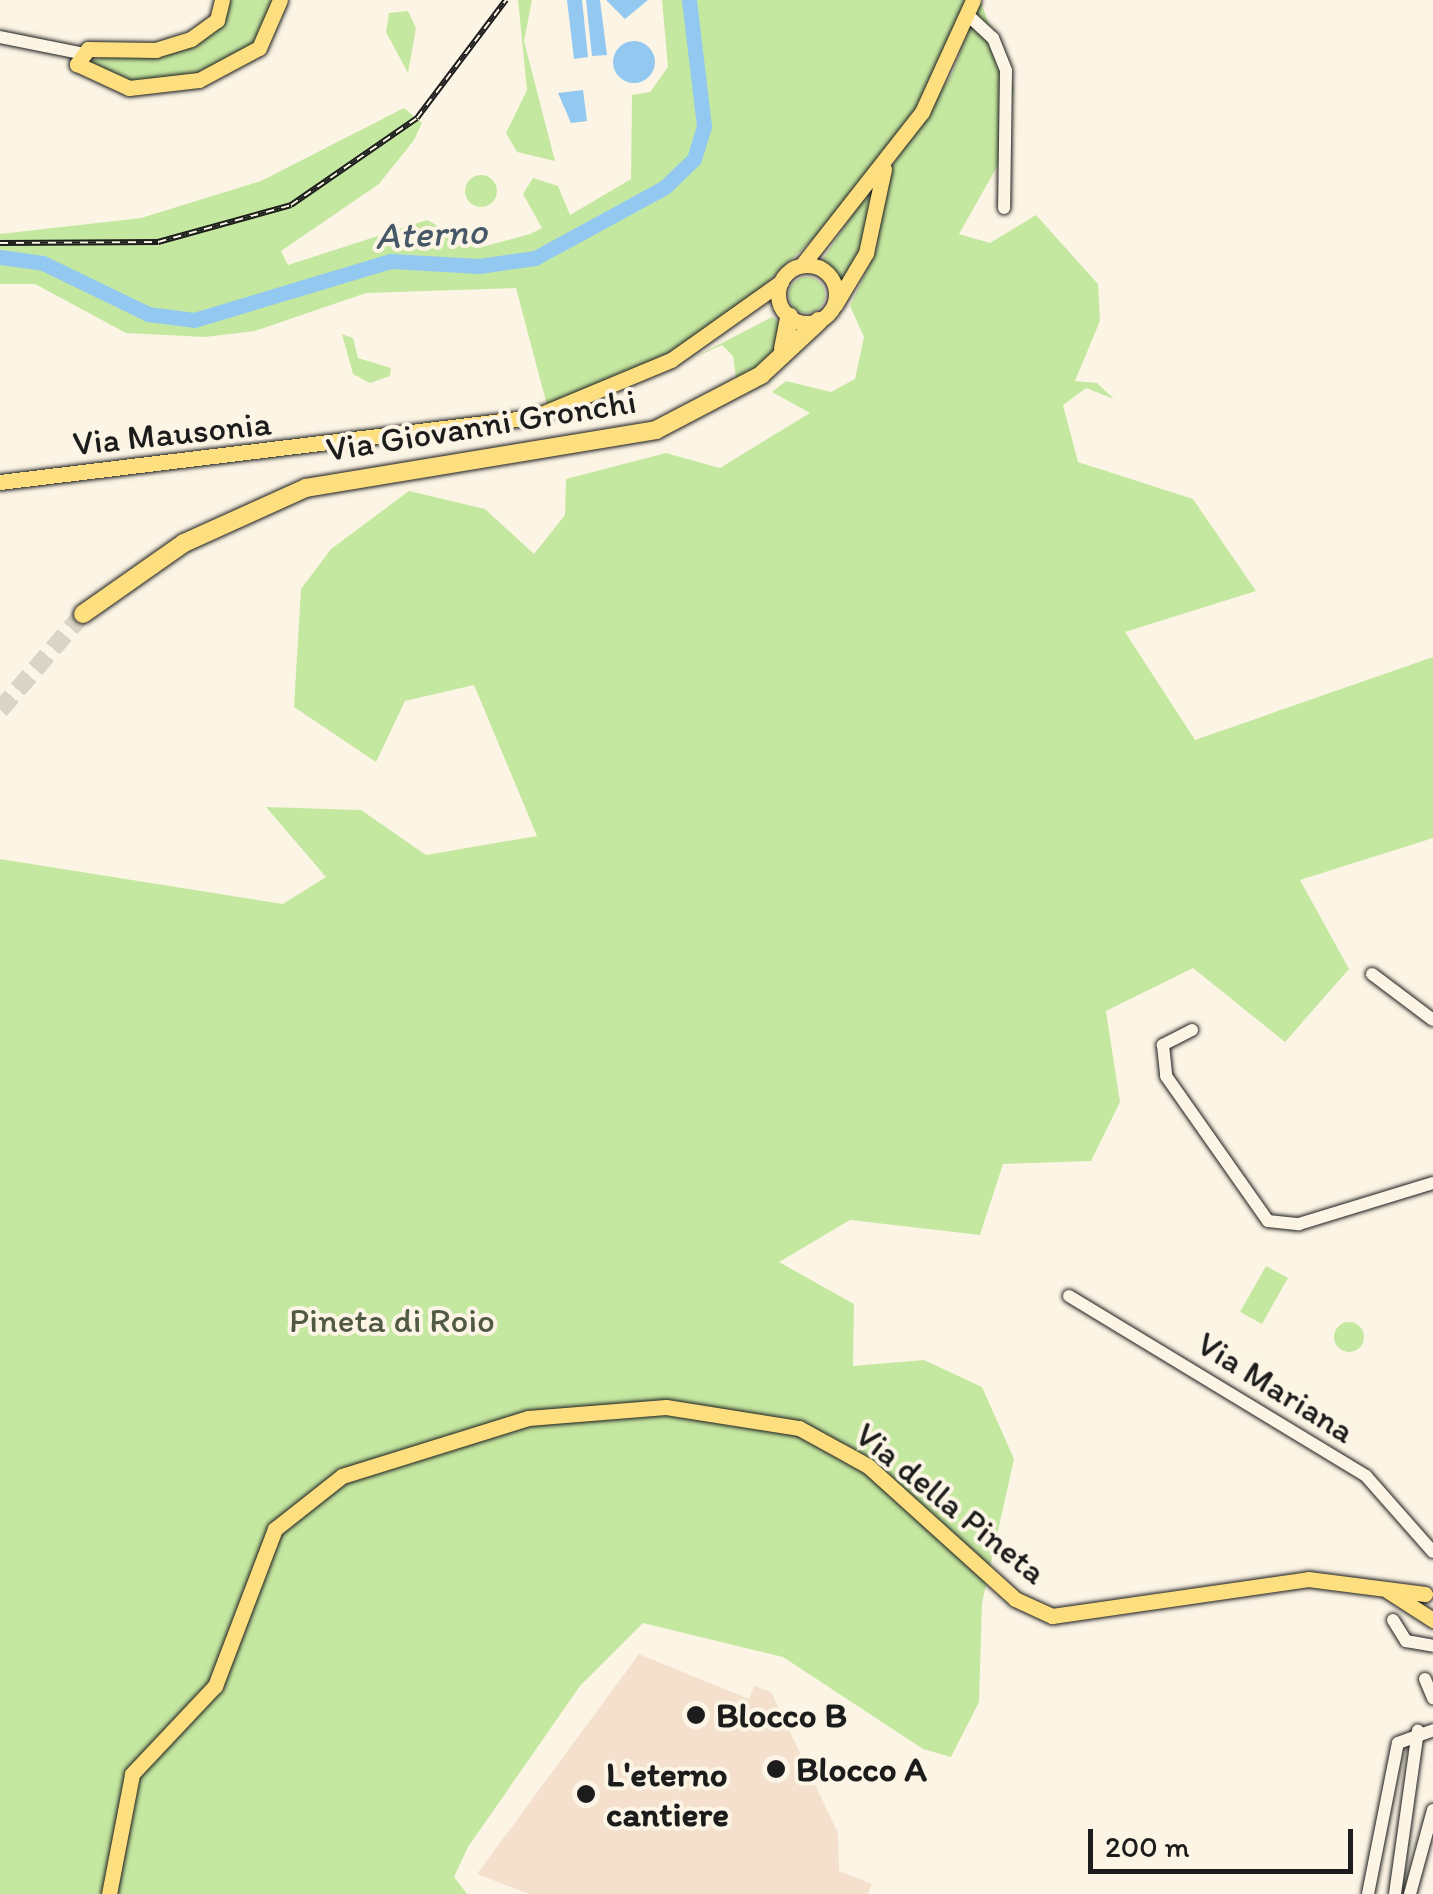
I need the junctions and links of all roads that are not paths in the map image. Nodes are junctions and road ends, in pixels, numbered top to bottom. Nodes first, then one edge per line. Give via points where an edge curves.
1 (222, 0) edge
2 (280, 0) edge
3 (971, 8) edge
4 (0, 38) edge
5 (79, 53) junction
6 (885, 165) junction
7 (1004, 208) dead end
8 (802, 266) junction
9 (780, 282) junction
10 (786, 314) junction
11 (744, 315) junction
12 (824, 316) junction
13 (736, 391) junction
14 (0, 482) edge
15 (83, 614) tunnel mouth
16 (1372, 974) dead end
17 (1433, 1020) edge
18 (1192, 1030) dead end
19 (1433, 1182) edge
20 (1068, 1296) dead end
21 (1433, 1552) edge
22 (1371, 1583) junction
23 (1430, 1590) edge
24 (1429, 1619) edge
25 (1393, 1620) dead end
26 (1433, 1646) edge
27 (1426, 1679) dead end
28 (1433, 1698) edge
29 (1433, 1730) edge
30 (1418, 1731) junction
31 (1433, 1810) edge
32 (109, 1894) edge
33 (1368, 1894) edge
34 (1394, 1894) edge
35 (1410, 1894) edge

1 - 5 main road via 212,25 174,46
2 - 5 main road via 259,48 192,82 111,85 81,69
3 - 6 main road via 946,72
3 - 7 street via 1006,71
4 - 5 street
6 - 8 main road
6 - 12 main road via 866,253
8 - 9 main road, Via Mausonia
8 - 12 main road via 832,279
9 - 10 main road
9 - 11 main road, Via Mausonia
10 - 11 main road, Via Mausonia
10 - 12 main road, Via Mausonia
10 - 13 highway, Via Giovanni Gronchi via 785,346
11 - 14 main road, Via Mausonia via 630,382 534,417
12 - 13 highway, Via Giovanni Gronchi
13 - 15 highway, Via Giovanni Gronchi via 616,443 417,465 288,494 184,543
16 - 17 street
18 - 19 street via 1163,1045 1166,1076 1268,1221 1299,1224
20 - 21 street, Via Mariana via 1366,1476
22 - 23 main road, Via della Pineta
22 - 24 main road, Via della Pineta
22 - 32 main road, Via della Pineta via 1308,1579 1052,1616 1015,1599 868,1466 800,1428 729,1412 595,1407 478,1430 342,1476 276,1529 215,1686 132,1774
23 - 24 main road
25 - 26 street via 1406,1642
27 - 28 street
29 - 30 street
30 - 33 street via 1397,1746
30 - 34 street
31 - 35 street

